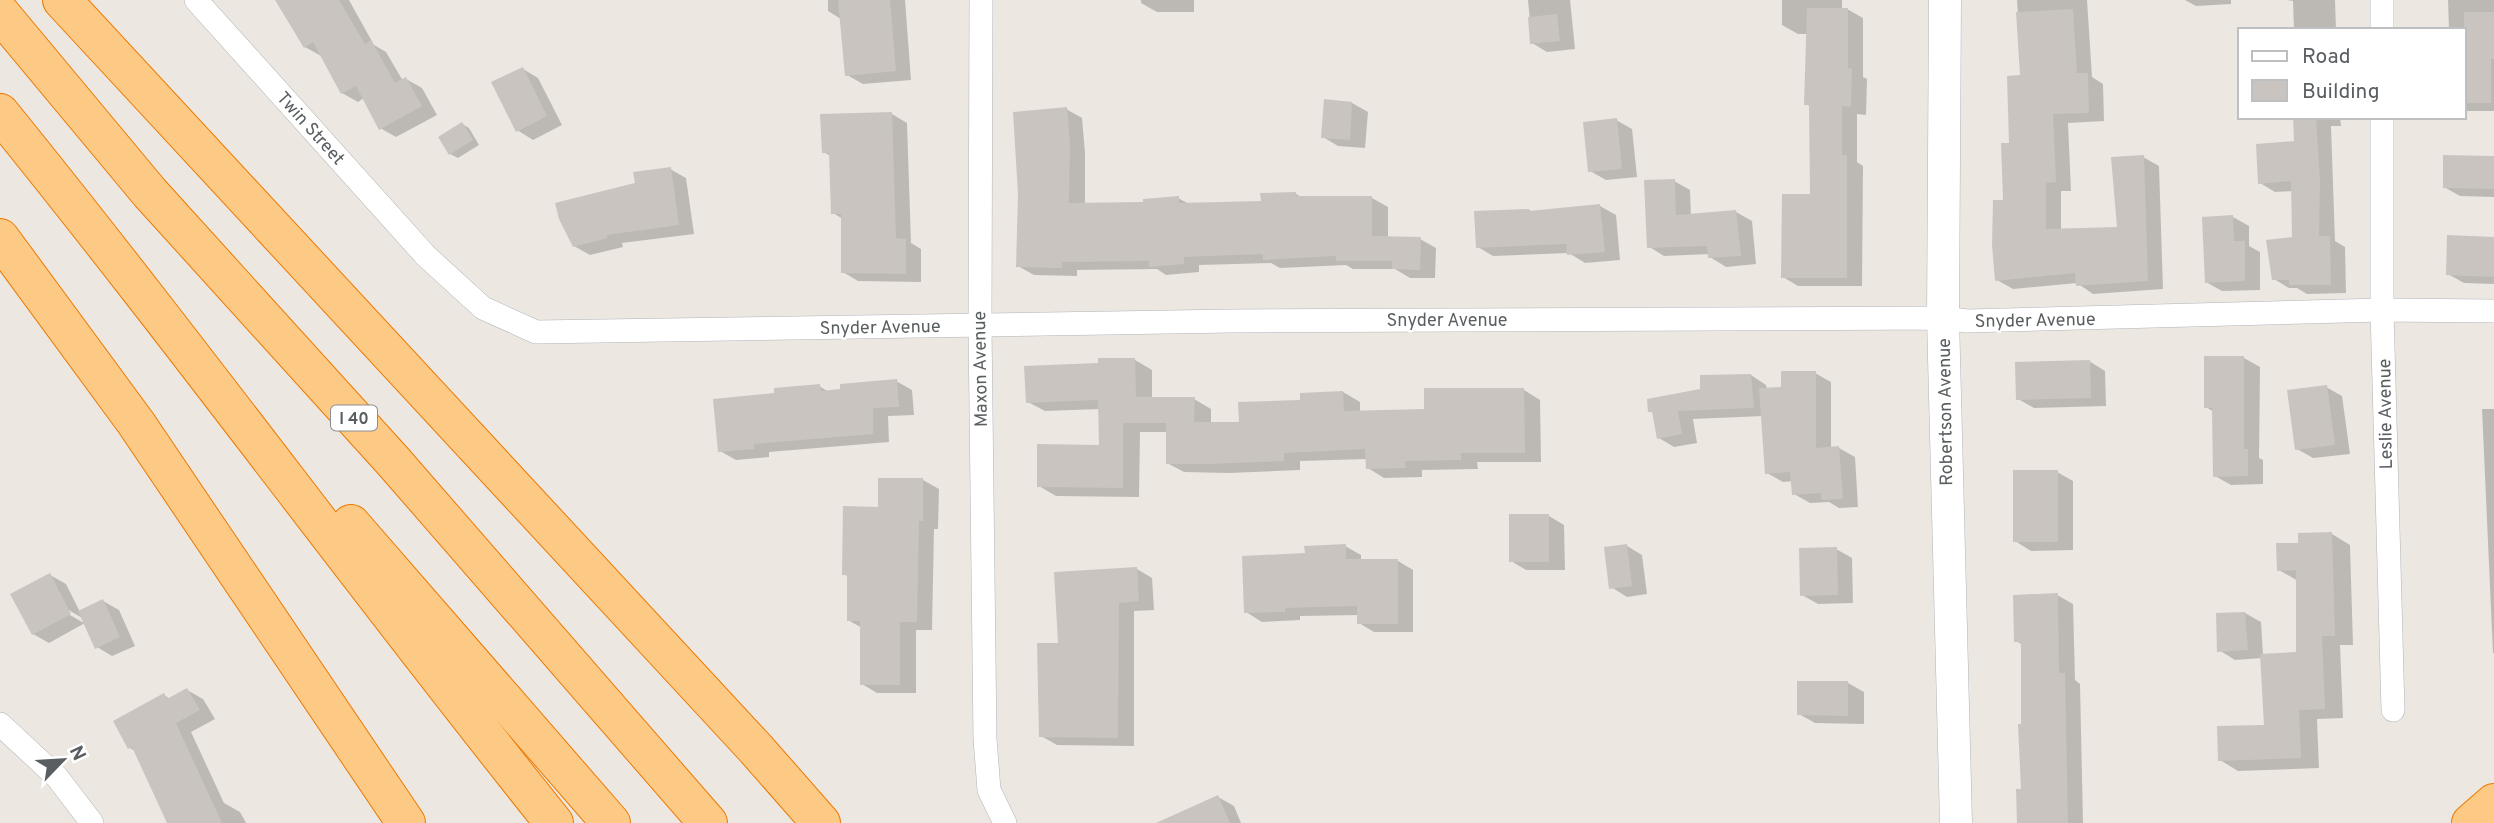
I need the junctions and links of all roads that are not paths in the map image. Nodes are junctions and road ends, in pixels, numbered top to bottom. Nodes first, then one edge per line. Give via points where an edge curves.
1 (62, 0) edge
2 (196, 0) edge
3 (981, 0) edge
4 (1945, 0) edge
5 (2382, 0) edge
6 (0, 13) edge
7 (2382, 28) edge
8 (0, 113) edge
9 (2382, 119) edge
10 (0, 238) edge
11 (103, 240) junction
12 (426, 256) joint
13 (2382, 310) junction
14 (2494, 311) edge
15 (1943, 318) junction
16 (979, 326) junction
17 (2393, 710) dead end
18 (0, 724) edge
19 (2494, 803) edge
20 (92, 823) edge
21 (406, 823) edge
22 (554, 823) edge
23 (611, 823) edge
24 (708, 823) edge
25 (821, 823) edge
26 (1005, 823) edge
27 (1956, 823) edge
28 (2471, 823) edge

1 - 25 highway
2 - 12 street, Twin Street
3 - 16 street, Maxon Avenue
4 - 15 street, Robertson Avenue
5 - 7 street
6 - 24 highway, I 40 via 150,193 393,461
8 - 11 highway
9 - 13 street, Leslie Avenue
10 - 21 highway via 136,423
11 - 22 highway
11 - 23 highway
12 - 16 street, Snyder Avenue via 484,308 536,332
13 - 14 street, Snyder Avenue
13 - 15 street, Snyder Avenue via 1981,321
13 - 17 street, Leslie Avenue
15 - 16 street, Snyder Avenue
15 - 27 street, Robertson Avenue
16 - 26 street, Maxon Avenue via 985,738 989,790
18 - 20 street via 57,777
19 - 28 highway

